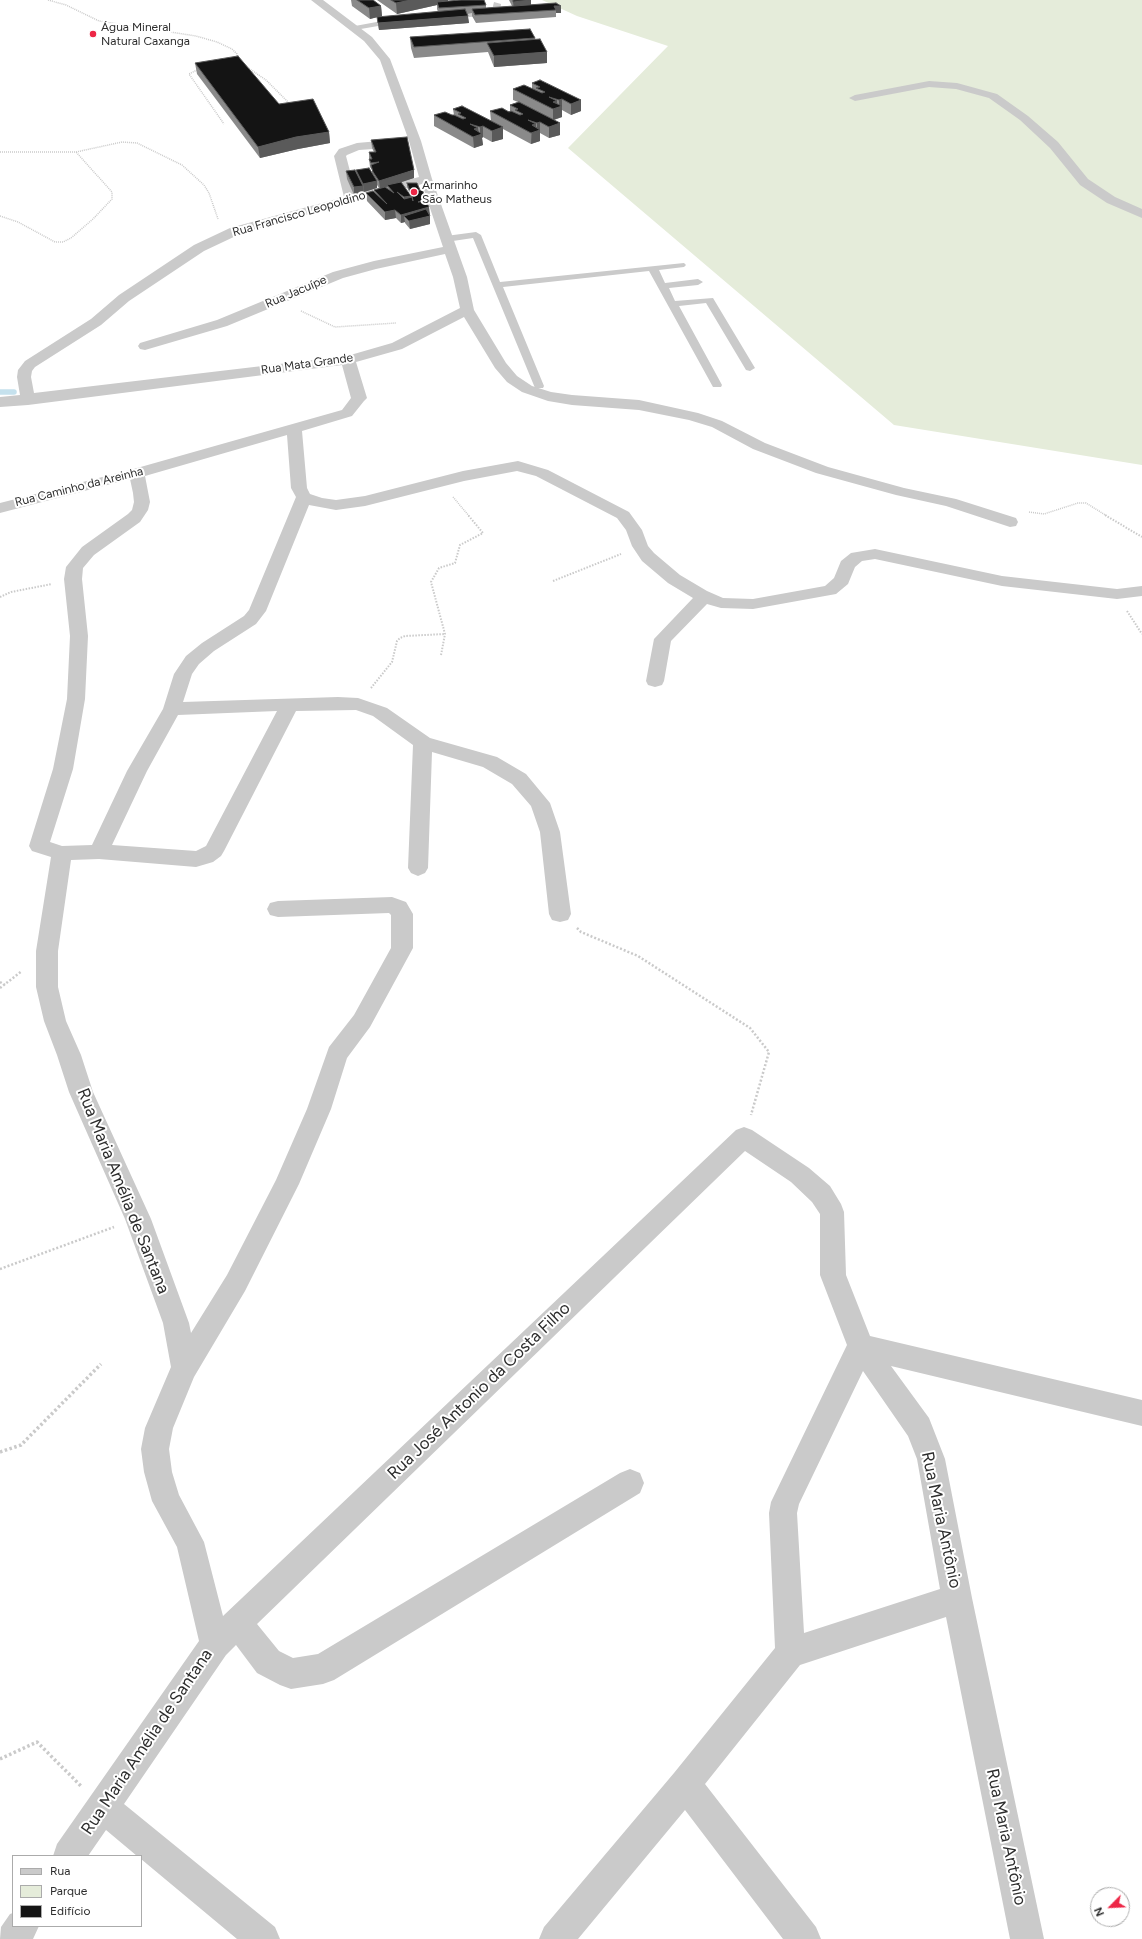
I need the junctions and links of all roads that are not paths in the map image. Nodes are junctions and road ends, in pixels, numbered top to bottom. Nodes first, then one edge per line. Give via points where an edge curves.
1 (316, 0) edge
2 (497, 4) dead end
3 (438, 17) edge
4 (406, 19) edge
5 (355, 28) junction
6 (855, 98) dead end
7 (415, 141) junction
8 (426, 179) junction
9 (351, 200) junction
10 (1142, 214) edge
11 (448, 244) junction
12 (681, 265) dead end
13 (654, 269) junction
14 (698, 282) dead end
15 (497, 285) junction
16 (662, 286) junction
17 (672, 304) junction
18 (467, 310) junction
19 (145, 346) dead end
20 (348, 360) junction
21 (750, 368) dead end
22 (717, 385) dead end
23 (539, 386) dead end
24 (28, 400) junction
25 (0, 402) edge
26 (294, 428) junction
27 (136, 473) junction
28 (304, 497) junction
29 (0, 508) edge
30 (1010, 522) dead end
31 (1142, 592) edge
32 (704, 596) junction
33 (655, 682) dead end
34 (289, 706) junction
35 (172, 709) junction
36 (423, 743) junction
37 (50, 849) junction
38 (99, 852) junction
39 (418, 868) dead end
40 (278, 908) dead end
41 (560, 914) road end
42 (744, 1137) joint
43 (862, 1346) junction
44 (185, 1368) junction
45 (1142, 1413) edge
46 (630, 1483) dead end
47 (957, 1598) junction
48 (237, 1622) junction
49 (214, 1644) junction
50 (790, 1653) junction
51 (685, 1784) junction
52 (103, 1807) junction
53 (70, 1855) edge
54 (21, 1927) edge
55 (13, 1939) edge
56 (263, 1939) edge
57 (556, 1939) edge
58 (804, 1939) edge
59 (1027, 1939) edge

1 - 5 street
2 - 3 lane via 496,11 490,13
4 - 5 lane
5 - 7 street via 385,59
6 - 10 street via 929,84 957,86 993,96 1024,118 1054,146 1084,182 1111,200
7 - 8 street
7 - 9 street via 357,147 343,152 340,156
8 - 9 street, Rua Francisco Leopoldino
8 - 11 street
9 - 24 street, Rua Francisco Leopoldino via 235,232 199,248 124,298 96,322 30,364 25,370 24,377
11 - 15 lane via 476,235
11 - 18 street via 460,277
11 - 19 street, Rua Jacuípe via 338,275 222,323
12 - 13 lane
13 - 15 lane
13 - 16 lane
14 - 16 lane
15 - 23 lane
16 - 17 lane
17 - 21 lane via 709,300
17 - 22 lane
18 - 20 street, Rua Mata Grande via 396,346
18 - 30 street via 500,365 512,379 527,389 572,400 639,405 693,416 822,470 950,502
20 - 24 street, Rua Mata Grande
20 - 26 street, Rua Caminho da Areinha via 359,398 347,413
24 - 25 street, Rua Mata Grande
26 - 27 street, Rua Caminho da Areinha
26 - 28 street via 300,488
27 - 29 street, Rua Caminho da Areinha
27 - 37 street, Rua Maria Amélia de Santana via 142,498 140,510 134,518 88,551 75,567 73,579 79,636 76,699
28 - 32 street via 319,503 366,501 518,466 542,473 623,515 648,557 674,579
28 - 35 street via 257,611 250,620 192,660 183,674
31 - 32 street via 1118,594 1002,581 875,554 857,556 847,565 842,580 830,590 753,604 721,603
32 - 33 street via 663,639
34 - 35 street
34 - 36 street via 358,704 380,712
34 - 38 street via 214,851 206,858
35 - 38 street via 136,770
36 - 39 street
36 - 41 street via 490,762 519,779 540,803 550,832
37 - 38 street
37 - 44 street, Rua Maria Amélia de Santana via 47,987 55,1021 81,1092 138,1219 176,1323
40 - 44 street via 392,905 402,914 402,948 362,1021 337,1054 319,1109 287,1184 236,1283
42 - 43 street, Rua Maria Antônio via 800,1175 822,1194 832,1212 833,1275
42 - 48 street, Rua José Antonio da Costa Filho
43 - 45 street
43 - 47 street, Rua Maria Antônio via 919,1428 931,1459
43 - 50 street via 785,1502 783,1513
44 - 49 street, Rua Maria Amélia de Santana via 159,1428 155,1449 166,1501 190,1542
46 - 48 street via 323,1669 291,1674 268,1662
47 - 50 street
47 - 59 street, Rua Maria Antônio
48 - 49 street, Rua José Antonio da Costa Filho
49 - 52 street, Rua Maria Amélia de Santana
50 - 51 street
51 - 57 street
51 - 58 street
52 - 53 street, Rua Maria Amélia de Santana
52 - 56 street
54 - 55 street

